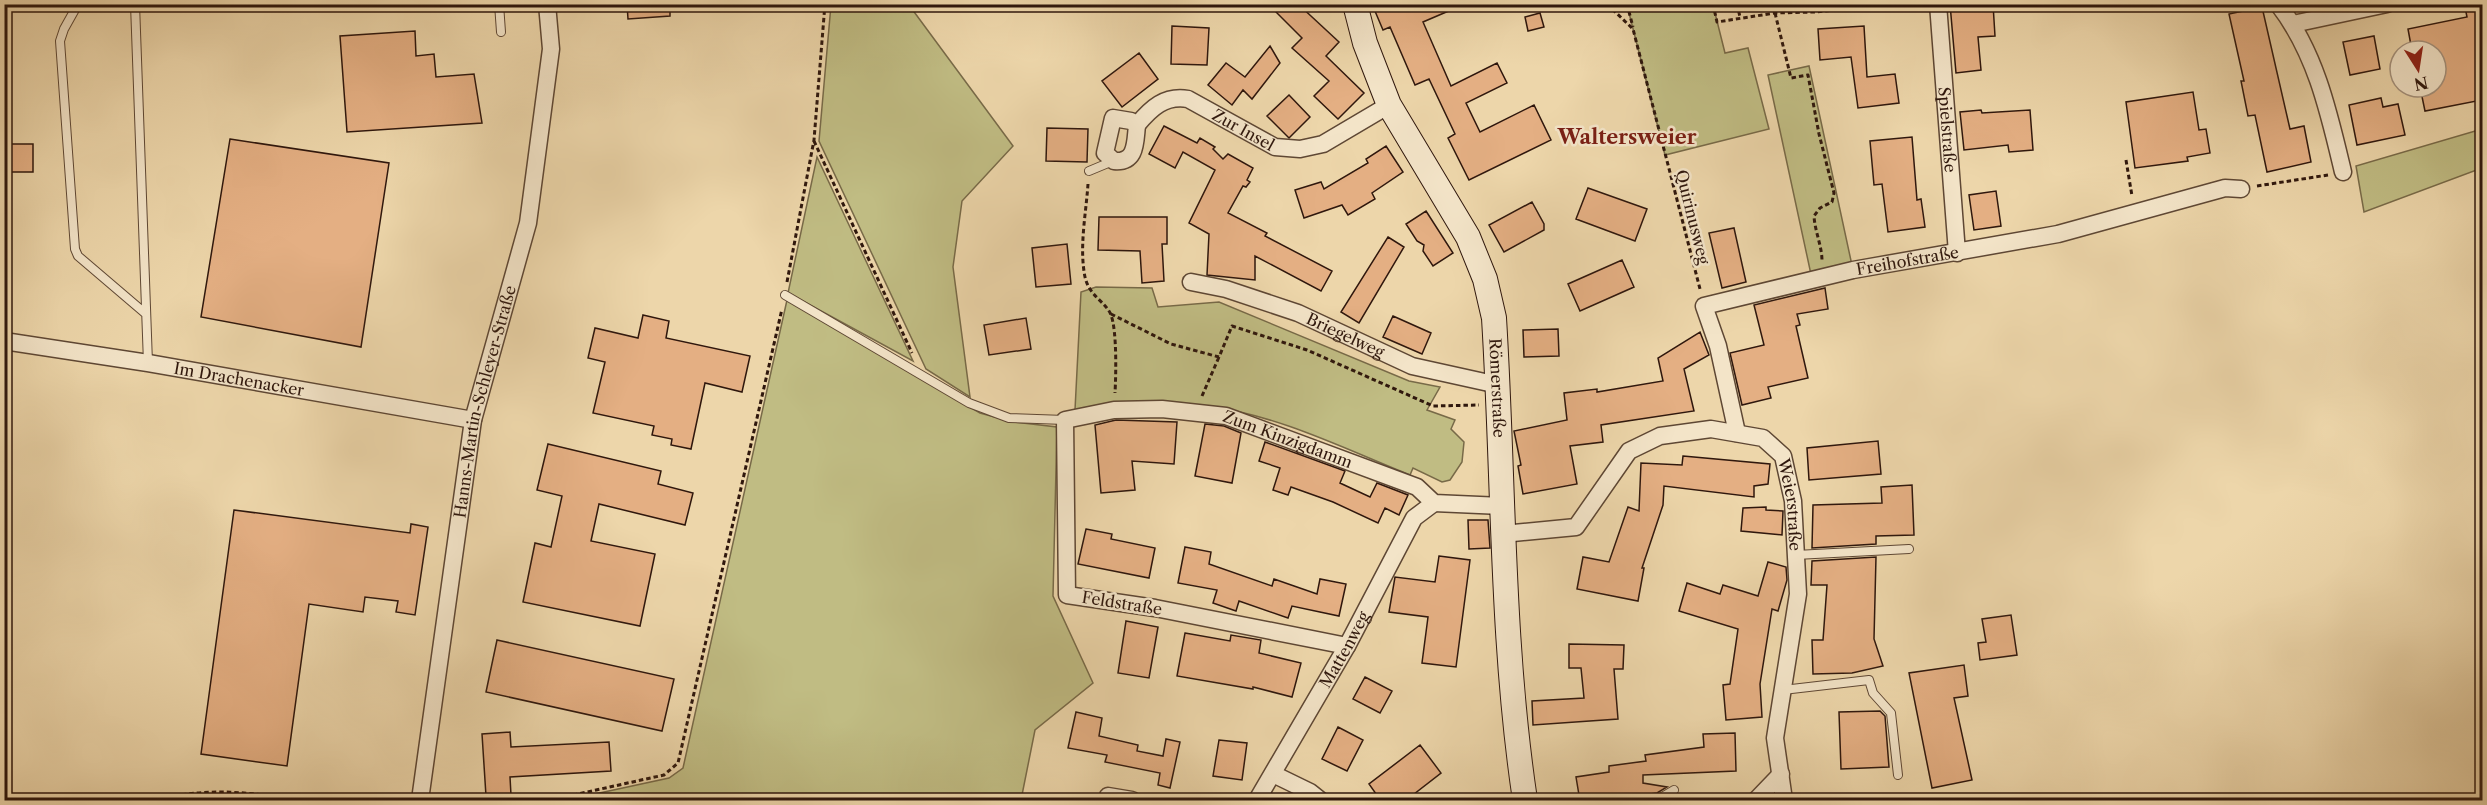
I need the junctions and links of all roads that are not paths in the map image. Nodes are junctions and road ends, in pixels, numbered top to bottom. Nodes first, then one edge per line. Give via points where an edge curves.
1 (78, 4) edge
2 (135, 4) edge
3 (499, 4) edge
4 (547, 4) edge
5 (1355, 4) edge
6 (1938, 4) edge
7 (2278, 4) edge
8 (2386, 4) edge
9 (2293, 24) junction
10 (501, 32) dead end
11 (1389, 105) junction
12 (1137, 125) junction
13 (1114, 161) junction
14 (1089, 171) road end
15 (2343, 172) road end
16 (2241, 189) road end
17 (1957, 253) junction
18 (1191, 282) dead end
19 (785, 295) road end
20 (146, 314) junction
21 (4, 341) edge
22 (148, 363) junction
23 (1498, 395) junction
24 (473, 420) junction
25 (1065, 420) junction
26 (1737, 434) junction
27 (1434, 503) junction
28 (1502, 506) junction
29 (1503, 534) junction
30 (1909, 549) dead end
31 (1796, 555) junction
32 (1347, 646) junction
33 (1783, 690) junction
34 (1273, 774) junction
35 (1780, 774) junction
36 (1898, 775) dead end
37 (1674, 790) dead end
38 (1108, 795) dead end
39 (420, 801) edge
40 (1132, 801) edge
41 (1257, 801) edge
42 (1320, 801) edge
43 (1525, 801) edge
44 (1657, 801) edge
45 (1756, 801) edge
46 (1784, 801) edge

1 - 20 lane via 60,41 75,249 78,256
2 - 20 lane
3 - 10 lane
4 - 24 street, Hanns-Martin-Schleyer-Straße via 551,49 528,223
5 - 11 street, Römerstraße
6 - 17 street, Spielstraße
7 - 9 street
8 - 9 street
9 - 15 street via 2320,83
11 - 12 street, Zur Insel via 1323,144 1300,149 1275,147 1188,99 1171,98 1159,104
11 - 23 street, Römerstraße via 1468,237 1485,279 1494,318
12 - 13 street via 1131,157
12 - 13 street via 1113,118 1105,153
13 - 14 lane
16 - 17 street, Freihofstraße via 2225,188 2058,234
17 - 26 street, Freihofstraße via 1826,276 1704,306 1718,346
18 - 23 street, Briegelweg via 1226,289 1298,313 1412,366
19 - 25 lane via 969,403 1009,418
20 - 22 lane
21 - 22 street, Im Drachenacker
22 - 24 street, Im Drachenacker
23 - 28 street, Römerstraße
24 - 39 street, Hanns-Martin-Schleyer-Straße
25 - 27 street, Zum Kinzigdamm via 1114,410 1162,409 1226,416 1417,487
25 - 32 street, Feldstraße via 1067,595
26 - 29 street, Weierstraße via 1710,429 1660,436 1629,451 1576,527
26 - 31 street, Weierstraße via 1763,438 1783,456 1793,501
27 - 28 street
27 - 32 street, Mattenweg via 1414,519
28 - 29 street, Römerstraße
29 - 43 street, Römerstraße via 1506,620
30 - 31 lane
31 - 33 street, Weierstraße via 1798,594
32 - 34 street, Mattenweg
33 - 35 street, Weierstraße via 1775,738
33 - 36 lane via 1869,680 1873,693 1891,713
34 - 41 street, Mattenweg
34 - 42 street
35 - 45 street
35 - 46 street, Weierstraße
37 - 44 lane
38 - 40 street

